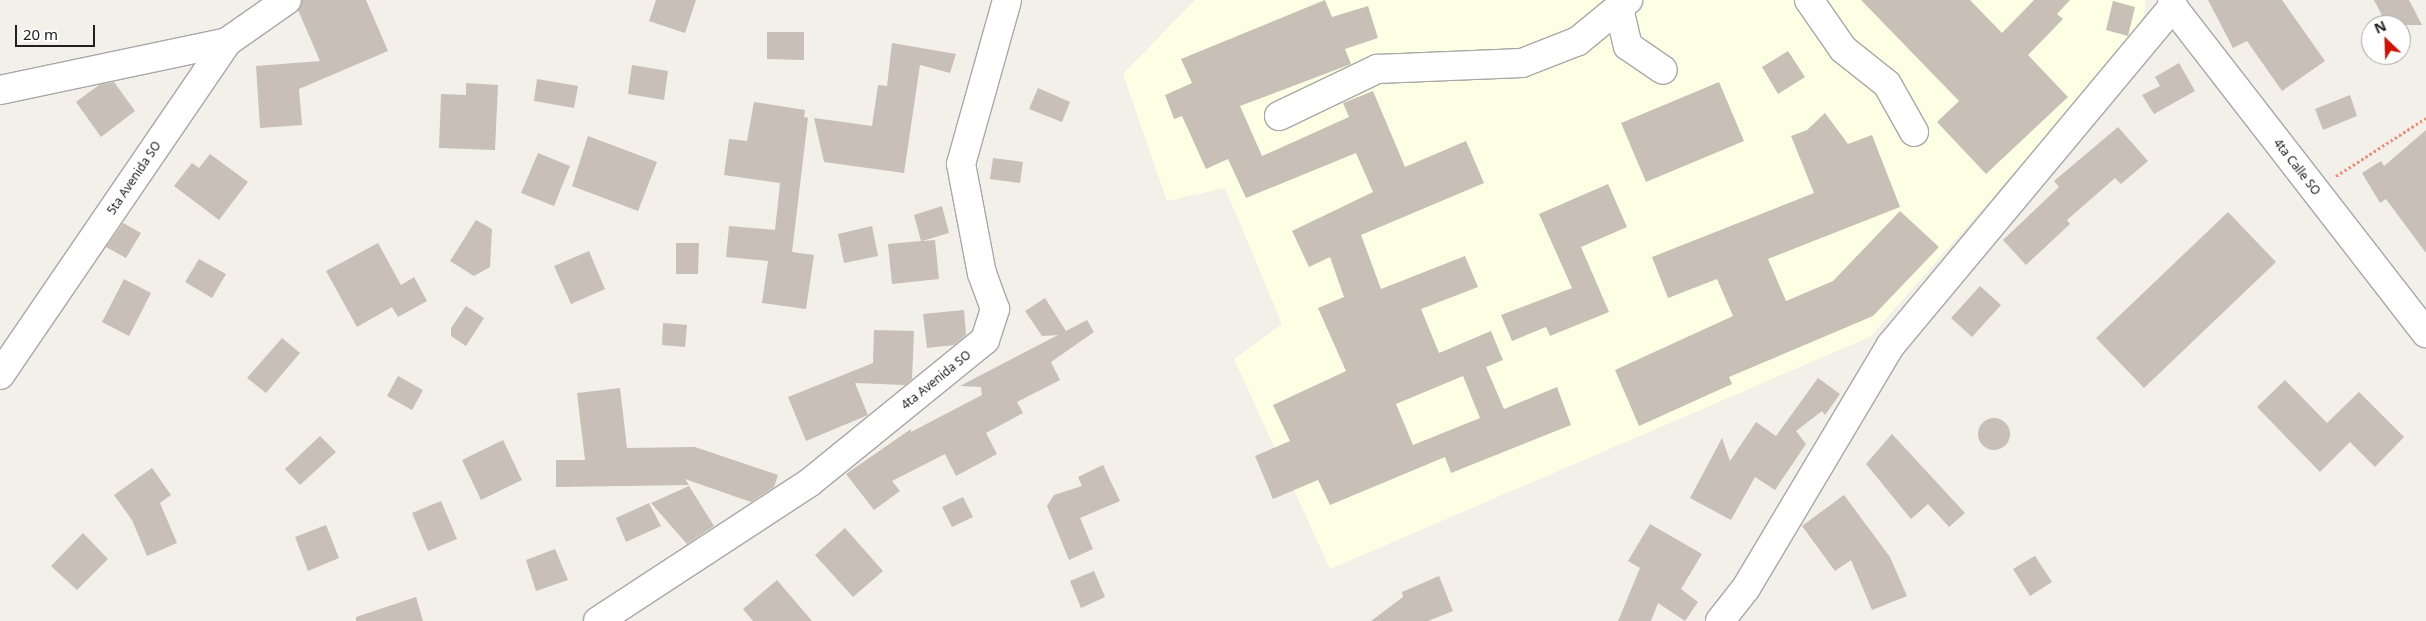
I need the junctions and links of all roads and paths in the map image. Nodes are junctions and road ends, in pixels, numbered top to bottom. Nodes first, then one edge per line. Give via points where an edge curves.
1 (287, 0) edge
2 (1008, 0) edge
3 (1809, 0) edge
4 (1624, 4) edge
5 (2172, 4) edge
6 (227, 42) junction
7 (1663, 70) dead end
8 (0, 90) edge
9 (1279, 116) dead end
10 (2426, 118) edge
11 (1914, 132) dead end
12 (2315, 190) junction
13 (2426, 333) edge
14 (0, 375) edge
15 (598, 621) edge
16 (1720, 621) edge

1 - 6 street, 5ta Avenida SO
2 - 15 street, 4ta Avenida SO via 961,164 982,274 995,309 985,340 809,483
3 - 11 street via 1842,49 1887,84
4 - 7 street via 1628,46
4 - 9 street via 1578,41 1522,63 1377,69
5 - 12 street, 4ta Calle SO
5 - 16 street via 1891,345 1746,588
6 - 8 street
6 - 14 street, 5ta Avenida SO
10 - 12 path
12 - 13 street, 4ta Calle SO

